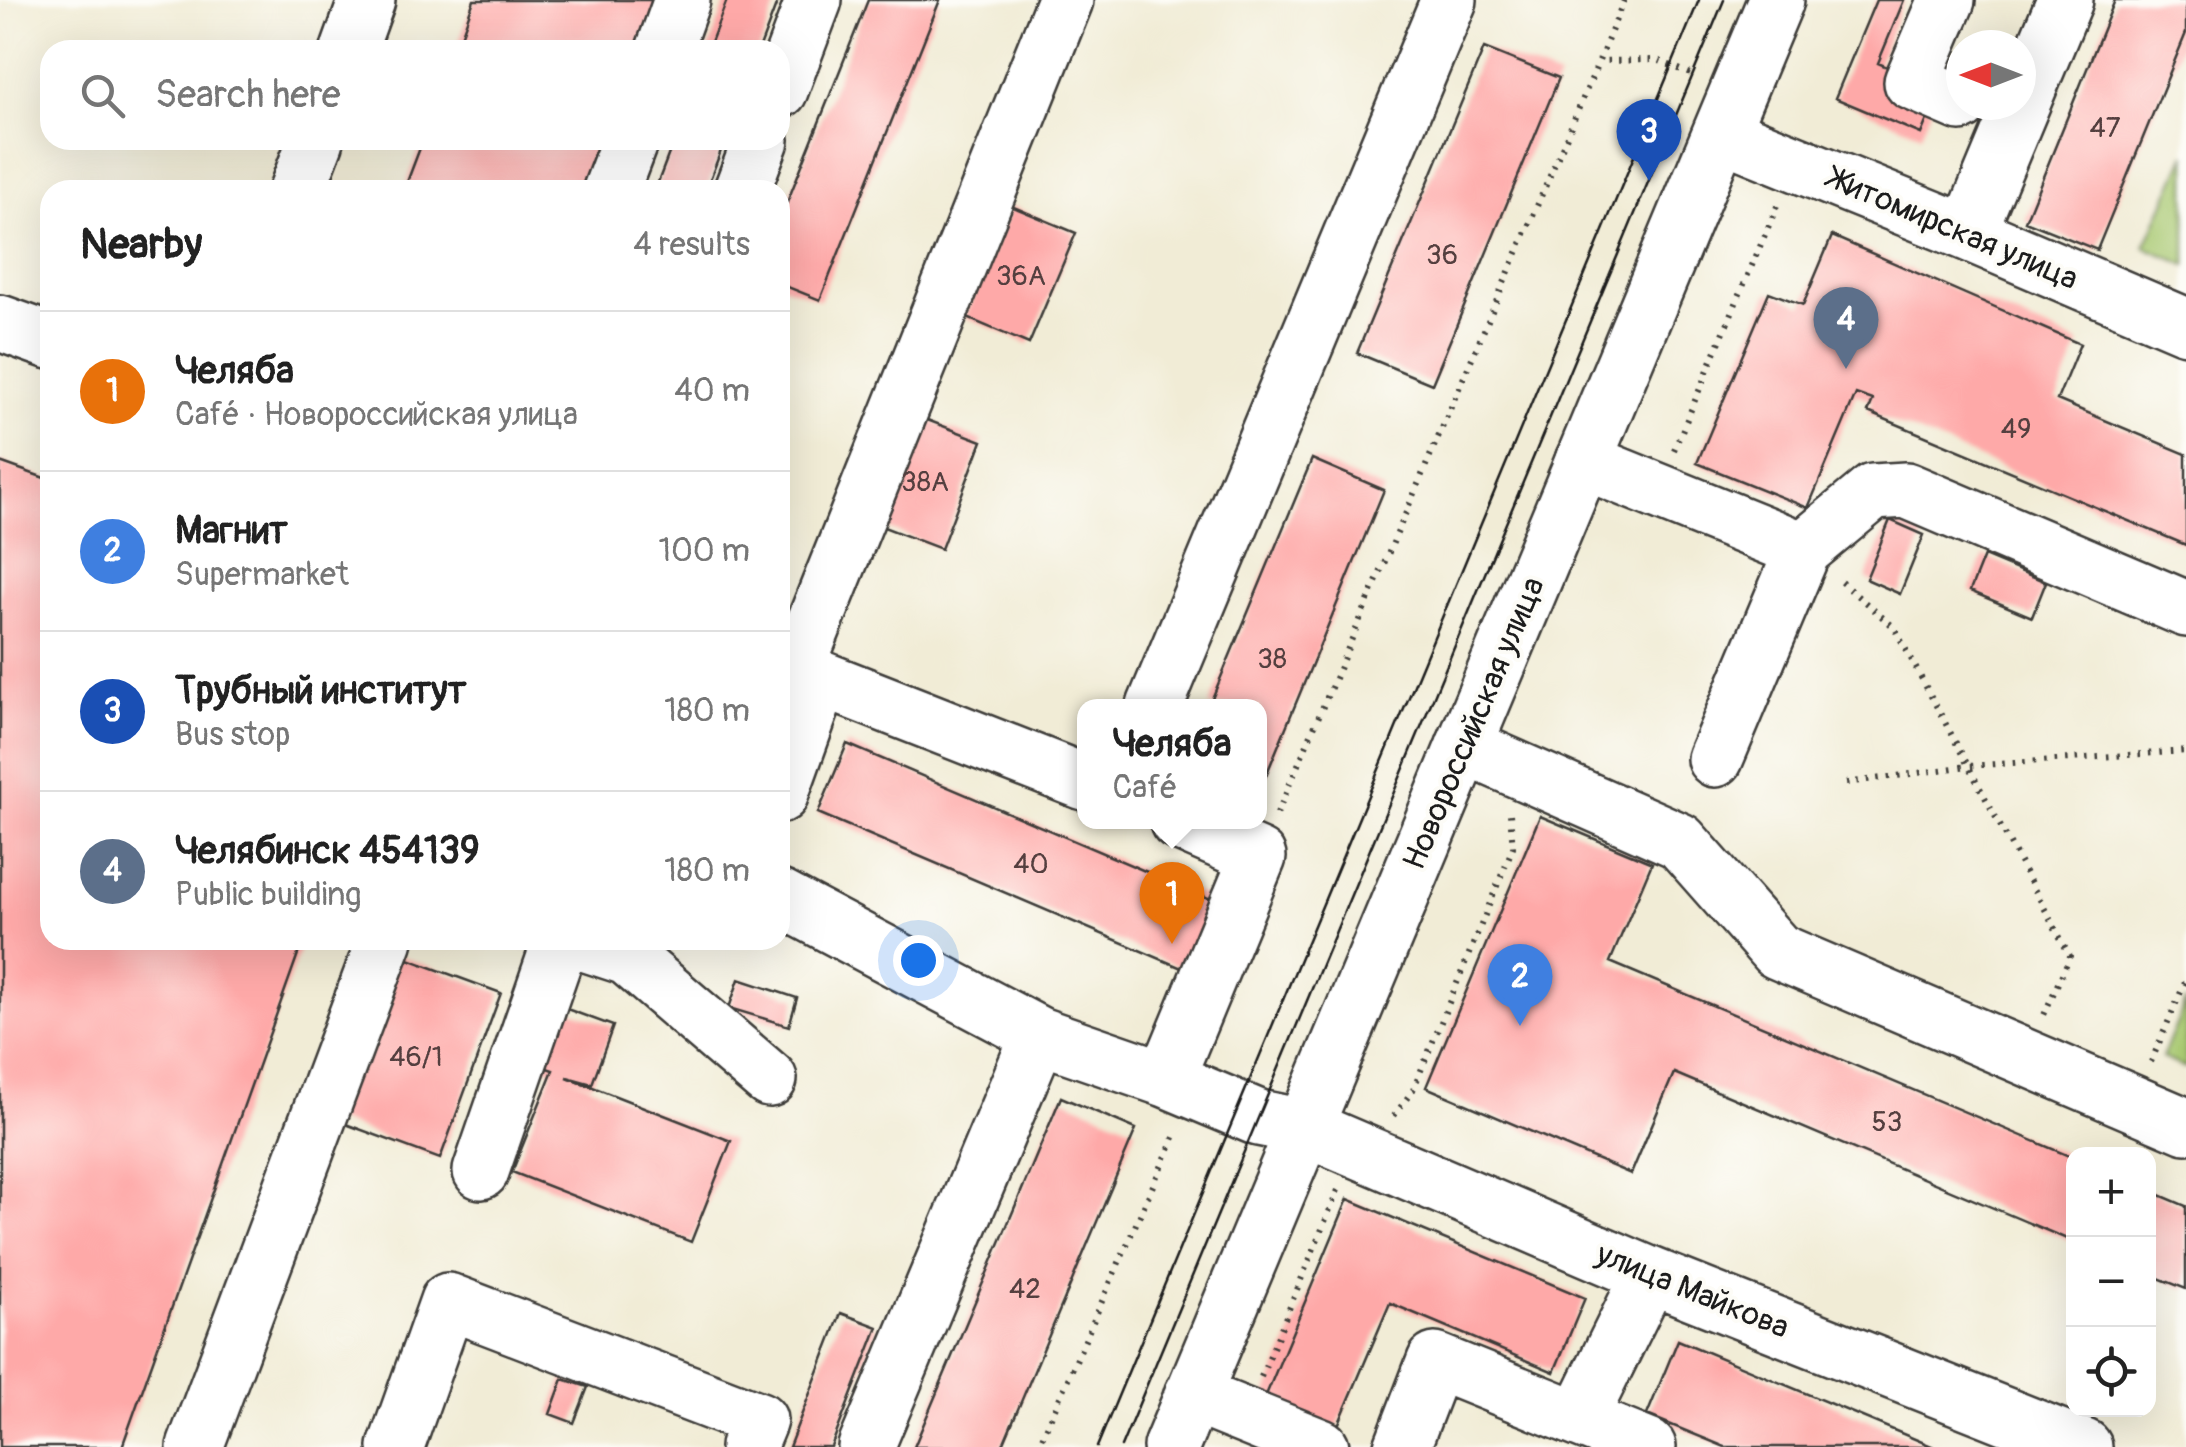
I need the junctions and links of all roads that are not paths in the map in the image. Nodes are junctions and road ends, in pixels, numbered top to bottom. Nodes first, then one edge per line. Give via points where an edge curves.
1 (367, 0) edge
2 (682, 0) edge
3 (814, 0) edge
4 (1065, 0) edge
5 (1449, 0) edge
6 (1776, 0) edge
7 (1947, 0) edge
8 (2065, 0) edge
9 (2036, 38) edge
10 (353, 40) edge
11 (668, 40) edge
12 (790, 64) edge
13 (1946, 96) edge
14 (1979, 120) edge
15 (1721, 133) junction
16 (312, 150) edge
17 (626, 150) edge
18 (757, 150) edge
19 (301, 180) edge
20 (616, 180) edge
21 (746, 180) edge
22 (1968, 233) junction
23 (0, 323) edge
24 (2186, 326) edge
25 (40, 337) edge
26 (1583, 461) junction
27 (1804, 550) junction
28 (2186, 608) edge
29 (796, 669) junction
30 (1158, 699) edge
31 (1464, 746) junction
32 (1715, 758) dead end
33 (790, 767) edge
34 (1077, 779) edge
35 (1194, 829) edge
36 (790, 903) edge
37 (381, 950) edge
38 (558, 950) edge
39 (632, 950) edge
40 (1040, 1035) junction
41 (769, 1079) dead end
42 (1180, 1084) junction
43 (2186, 1126) edge
44 (1304, 1127) junction
45 (481, 1171) dead end
46 (1650, 1274) junction
47 (1192, 1396) junction
48 (1579, 1419) junction
49 (2058, 1442) edge
50 (195, 1447) edge
51 (396, 1447) edge
52 (748, 1447) edge
53 (866, 1447) edge
54 (1171, 1447) edge
55 (1321, 1447) edge
56 (1402, 1447) edge
57 (1648, 1447) edge

1 - 10 main road
2 - 11 main road
3 - 12 main road
4 - 29 main road
5 - 30 main road
6 - 15 main road, Новороссийская улица
7 - 13 main road via 1912,82
8 - 9 main road
14 - 22 main road
15 - 22 main road, Житомирская улица
15 - 26 main road, Новороссийская улица
16 - 19 main road
17 - 20 main road
18 - 21 main road
22 - 24 main road, Житомирская улица
23 - 25 main road
26 - 27 main road
26 - 31 main road, Новороссийская улица
27 - 28 main road via 1873,492 1906,490
27 - 32 main road
29 - 33 main road via 813,703
29 - 34 main road
31 - 43 main road via 1680,841 1778,951
31 - 44 main road, Новороссийская улица
35 - 42 main road via 1258,857
36 - 40 main road, улица Майкова
37 - 50 main road
38 - 45 main road
39 - 41 main road
40 - 42 main road, улица Майкова
40 - 53 main road
42 - 44 main road, улица Майкова via 1259,1118
44 - 46 main road, улица Майкова
44 - 47 main road, Новороссийская улица
46 - 48 main road
46 - 49 main road, улица Майкова
47 - 54 main road, Новороссийская улица
47 - 55 main road
48 - 56 main road via 1435,1361
48 - 57 main road
51 - 52 main road via 448,1300 758,1420

